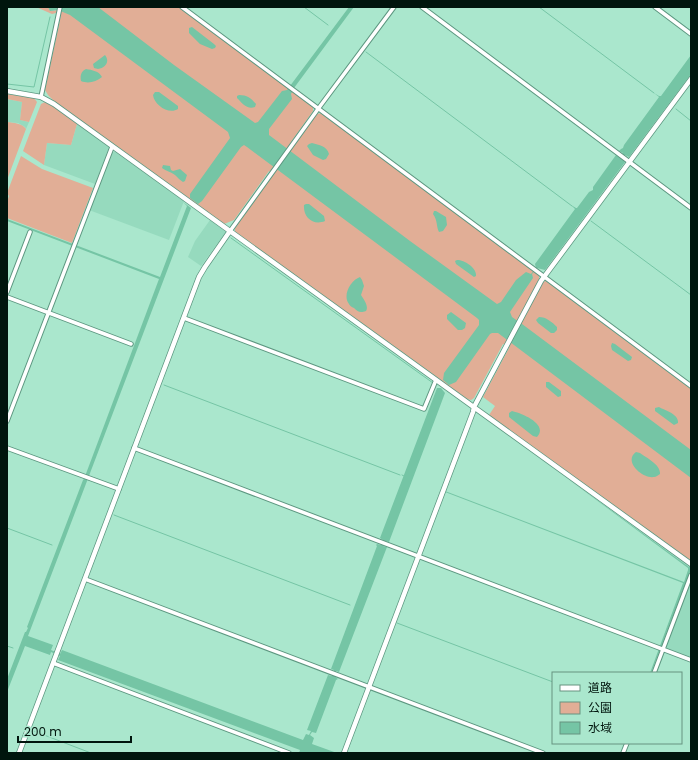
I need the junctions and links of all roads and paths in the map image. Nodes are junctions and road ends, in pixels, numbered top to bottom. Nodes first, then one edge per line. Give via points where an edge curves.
1 (60, 7) edge
2 (182, 7) edge
3 (394, 7) edge
4 (422, 7) edge
5 (655, 7) edge
6 (691, 34) edge
7 (691, 79) edge
8 (7, 91) edge
9 (41, 97) junction
10 (318, 109) junction
11 (112, 147) junction
12 (630, 162) junction
13 (691, 208) edge
14 (230, 231) junction
15 (30, 232) dead end
16 (544, 277) junction
17 (7, 292) edge
18 (7, 297) edge
19 (48, 313) junction
20 (184, 318) junction
21 (131, 344) dead end
22 (436, 380) junction
23 (691, 386) edge
24 (474, 407) junction
25 (7, 421) edge
26 (7, 448) edge
27 (134, 448) junction
28 (119, 489) junction
29 (418, 556) junction
30 (691, 564) edge
31 (691, 575) edge
32 (85, 579) junction
33 (661, 648) junction
34 (691, 660) edge
35 (53, 663) junction
36 (654, 672) edge
37 (369, 687) junction
38 (345, 752) edge
39 (18, 753) edge
40 (289, 753) edge
41 (543, 753) edge

1 - 9 street
2 - 10 street
3 - 10 street
4 - 12 street
5 - 6 street
7 - 12 street
8 - 9 street
9 - 11 street
10 - 14 street
10 - 16 street
11 - 14 street
11 - 19 street
12 - 13 street
12 - 16 street
14 - 20 street via 205,267
14 - 22 street
15 - 17 street
16 - 23 street
16 - 24 street
18 - 19 street
19 - 21 street
19 - 25 street
20 - 22 street via 424,409
20 - 27 street
22 - 24 street
24 - 29 street
24 - 30 street
26 - 28 street
27 - 28 street
27 - 29 street
28 - 32 street
29 - 33 street
29 - 37 street
31 - 33 street
32 - 35 street
32 - 37 street
33 - 34 street
33 - 36 street
35 - 39 street
35 - 40 street
37 - 38 street
37 - 41 street

